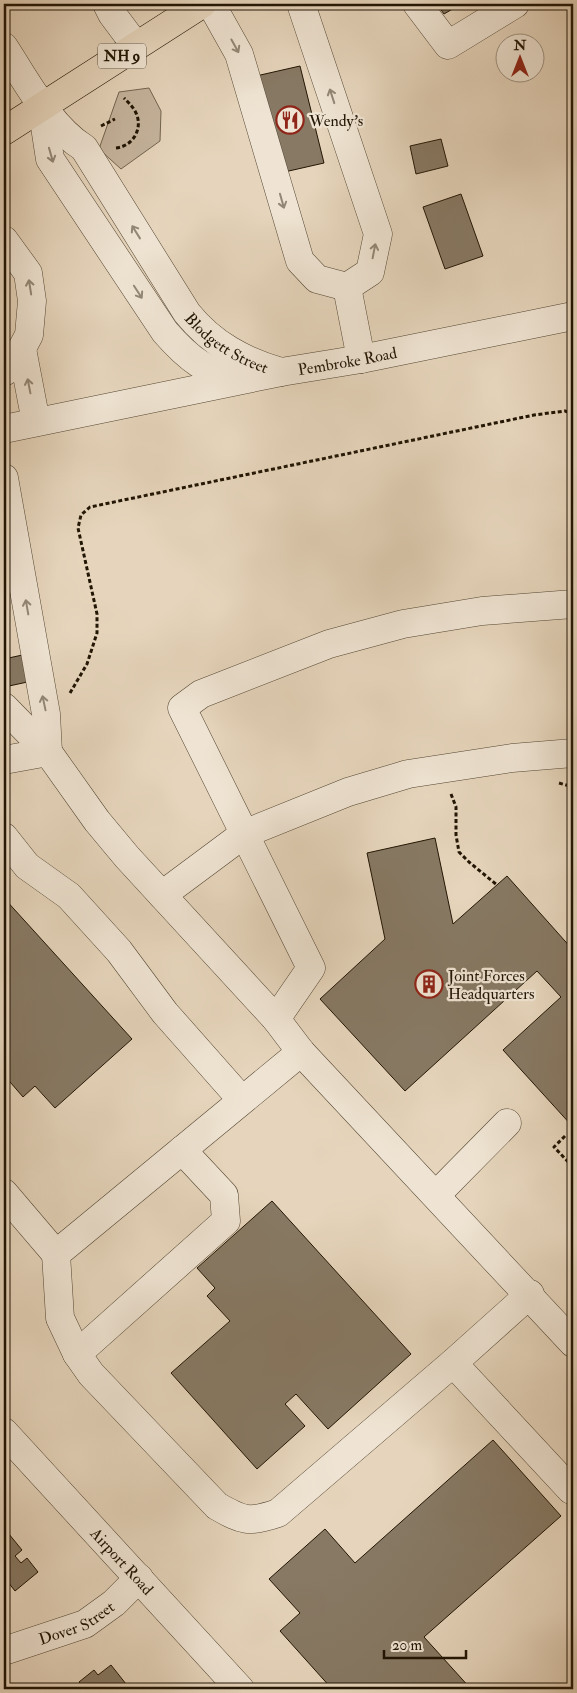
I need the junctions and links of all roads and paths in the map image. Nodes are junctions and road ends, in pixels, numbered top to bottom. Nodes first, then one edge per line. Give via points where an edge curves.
1 (107, 4) edge
2 (202, 4) edge
3 (211, 4) edge
4 (302, 4) edge
5 (417, 4) edge
6 (515, 4) edge
7 (136, 46) junction
8 (4, 47) edge
9 (124, 98) dead end
10 (42, 107) junction
11 (115, 119) dead end
12 (96, 128) dead end
13 (4, 132) edge
14 (113, 147) dead end
15 (4, 240) edge
16 (347, 287) junction
17 (180, 303) junction
18 (573, 316) edge
19 (156, 321) junction
20 (22, 349) junction
21 (362, 359) junction
22 (4, 372) edge
23 (281, 372) junction
24 (573, 414) edge
25 (36, 422) junction
26 (4, 428) edge
27 (4, 478) edge
28 (573, 604) edge
29 (4, 707) edge
30 (46, 714) junction
31 (48, 752) junction
32 (573, 753) edge
33 (4, 760) edge
34 (554, 781) dead end
35 (573, 787) edge
36 (451, 792) dead end
37 (244, 834) junction
38 (4, 837) edge
39 (497, 885) dead end
40 (162, 895) junction
41 (276, 1019) junction
42 (301, 1052) junction
43 (242, 1100) junction
44 (507, 1123) dead end
45 (565, 1136) dead end
46 (182, 1150) junction
47 (573, 1168) edge
48 (4, 1193) edge
49 (436, 1195) junction
50 (56, 1254) junction
51 (530, 1294) junction
52 (573, 1342) edge
53 (77, 1354) junction
54 (453, 1363) junction
55 (4, 1432) edge
56 (571, 1490) dead end
57 (139, 1578) junction
58 (4, 1651) edge
59 (240, 1689) edge

1 - 7 street
2 - 7 main road, NH 9
3 -> 16 street via 239,54 300,261 317,279
16 -> 4 street via 370,272 378,234
5 - 6 street via 448,45
7 - 10 main road, NH 9
8 - 10 street
9 - 14 path via 138,121 136,135 130,143
10 - 13 main road, NH 9
17 -> 10 street, Blodgett Street via 84,148
10 -> 19 street, Blodgett Street via 50,159
11 - 12 path
20 -> 15 street via 29,335 32,301 28,273
16 - 21 street
17 - 19 street
17 - 23 street, Blodgett Street via 199,328 220,346 243,359
18 - 21 street, Pembroke Road
19 - 23 street, Blodgett Street via 184,353 210,370 241,378
20 - 22 street via 12,367
25 -> 20 street
21 - 23 street, Pembroke Road
23 - 25 street, Pembroke Road
24 - 30 path via 565,411 534,415 90,507 81,515 78,528 97,614 97,633 87,664 63,705
25 - 26 street, Pembroke Road
30 -> 27 street
28 - 37 street via 482,611 403,624 329,644 201,694 182,708
29 - 31 street
30 - 31 street
31 - 33 street
31 - 40 street via 97,821
32 - 37 street via 512,758 408,774 348,792
34 - 35 path
36 - 39 path via 456,807 458,852
37 - 40 street
37 - 41 street via 310,968
38 - 43 street via 27,866 69,896 119,951 165,1013
40 - 41 street
41 - 42 street
42 - 43 street
42 - 49 street
43 - 46 street
44 - 49 street
45 - 47 path via 554,1147
46 - 50 street
46 - 53 street via 224,1195 226,1221
48 - 50 street
49 - 51 street
50 - 53 street via 60,1318
51 - 52 street
51 - 54 street
53 - 54 street via 91,1374 217,1506 237,1517 258,1520 278,1513
54 - 56 street
55 - 57 street, Airport Road
57 - 58 street, Dover Street via 114,1604 85,1624
57 - 59 street, Airport Road

